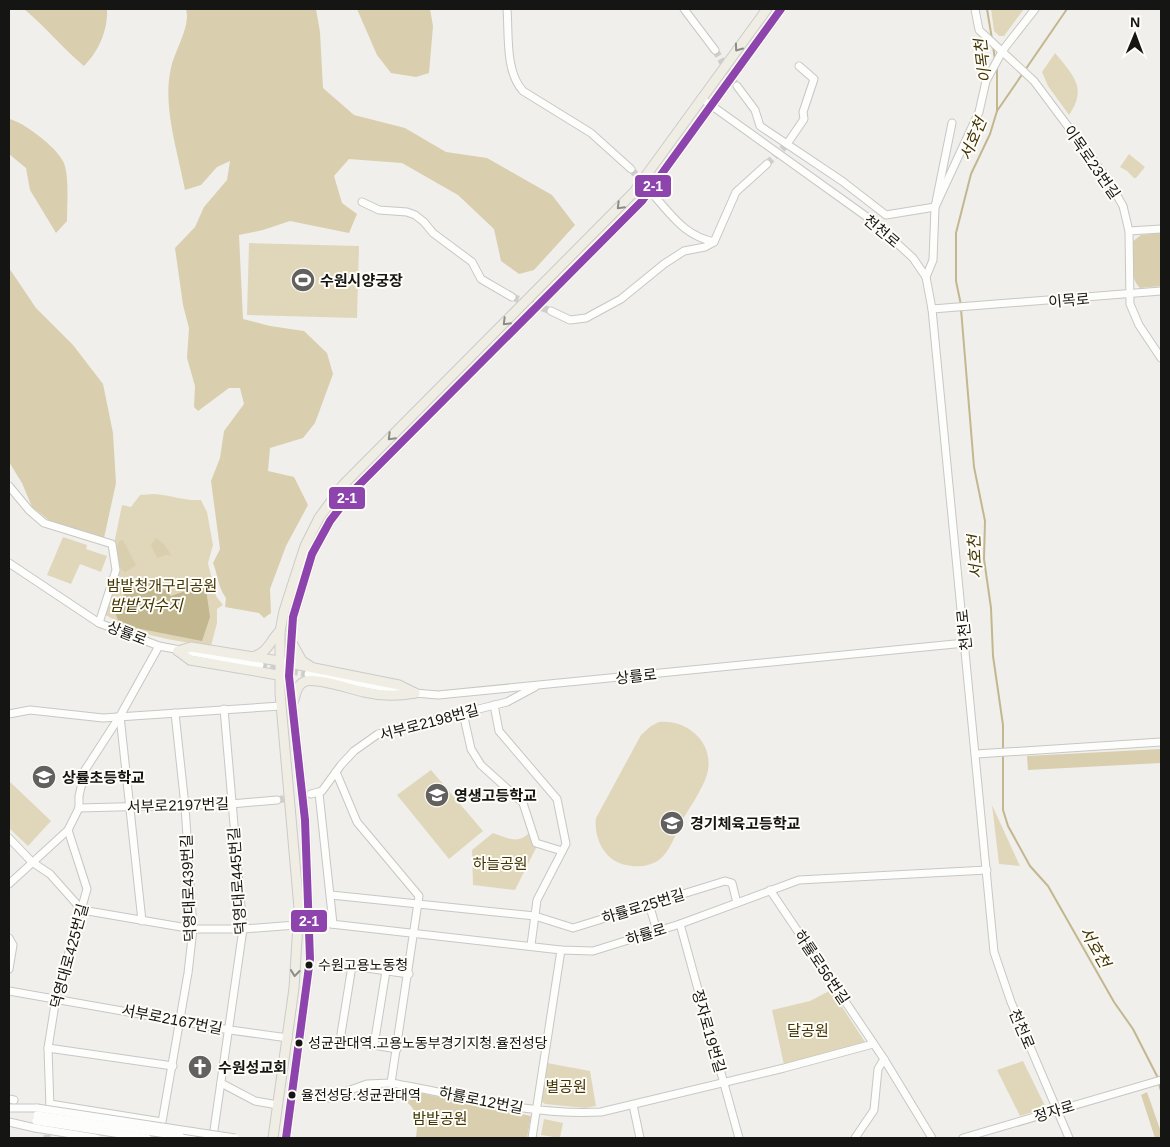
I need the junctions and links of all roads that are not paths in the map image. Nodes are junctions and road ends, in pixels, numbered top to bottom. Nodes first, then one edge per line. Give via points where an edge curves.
1 (507, 9) edge
2 (684, 9) edge
3 (767, 9) edge
4 (781, 9) edge
5 (975, 9) edge
6 (1035, 9) edge
7 (715, 50) tunnel mouth
8 (1003, 50) junction
9 (799, 66) dead end
10 (738, 86) tunnel mouth
11 (701, 98) junction
12 (710, 104) junction
13 (952, 123) dead end
14 (786, 144) junction
15 (767, 164) tunnel mouth
16 (631, 169) tunnel mouth
17 (656, 198) tunnel mouth
18 (362, 202) dead end
19 (935, 207) junction
20 (1161, 229) edge
21 (1129, 231) junction
22 (714, 242) junction
23 (926, 276) junction
24 (1161, 291) edge
25 (1129, 295) junction
26 (512, 297) tunnel mouth
27 (932, 309) junction
28 (551, 312) tunnel mouth
29 (1161, 358) edge
30 (9, 486) edge
31 (9, 563) edge
32 (99, 623) junction
33 (280, 631) junction
34 (291, 638) junction
35 (966, 642) junction
36 (159, 646) junction
37 (178, 651) junction
38 (250, 657) junction
39 (280, 661) junction
40 (289, 663) junction
41 (260, 666) tunnel mouth
42 (310, 671) junction
43 (279, 676) junction
44 (289, 676) junction
45 (537, 686) junction
46 (415, 694) junction
47 (292, 705) junction
48 (494, 705) junction
49 (281, 706) junction
50 (224, 709) junction
51 (175, 713) junction
52 (463, 713) junction
53 (9, 714) edge
54 (120, 716) junction
55 (1161, 742) edge
56 (976, 754) junction
57 (336, 772) junction
58 (319, 793) junction
59 (311, 794) tunnel mouth
60 (277, 800) tunnel mouth
61 (232, 804) junction
62 (185, 806) junction
63 (130, 807) junction
64 (79, 808) junction
65 (68, 830) junction
66 (9, 838) edge
67 (562, 851) junction
68 (32, 862) junction
69 (987, 870) junction
70 (9, 884) edge
71 (770, 890) junction
72 (331, 895) junction
73 (737, 902) junction
74 (418, 904) junction
75 (649, 904) junction
76 (82, 910) junction
77 (535, 916) junction
78 (142, 921) junction
79 (299, 924) junction
80 (310, 924) junction
81 (333, 924) junction
82 (680, 924) junction
83 (193, 928) junction
84 (243, 929) junction
85 (657, 931) junction
86 (415, 933) junction
87 (9, 938) edge
88 (531, 945) junction
89 (561, 950) junction
90 (9, 969) edge
91 (386, 971) junction
92 (409, 974) junction
93 (9, 992) edge
94 (56, 998) junction
95 (179, 1020) junction
96 (230, 1030) junction
97 (288, 1038) junction
98 (873, 1044) junction
99 (374, 1046) junction
100 (48, 1048) junction
101 (397, 1049) junction
102 (884, 1059) junction
103 (173, 1066) junction
104 (1161, 1080) edge
105 (723, 1081) junction
106 (221, 1083) junction
107 (391, 1083) junction
108 (328, 1098) dead end
109 (50, 1104) junction
110 (278, 1105) junction
111 (632, 1106) junction
112 (9, 1109) edge
113 (1057, 1110) junction
114 (536, 1111) junction
115 (36, 1118) junction
116 (9, 1121) edge
117 (214, 1130) dead end
118 (47, 1135) dead end
119 (96, 1138) edge
120 (147, 1138) edge
121 (192, 1138) edge
122 (235, 1138) edge
123 (273, 1138) edge
124 (286, 1138) edge
125 (532, 1138) edge
126 (640, 1138) edge
127 (739, 1138) edge
128 (855, 1138) edge
129 (932, 1138) edge
130 (963, 1138) edge
131 (1069, 1138) edge

1 - 16 street via 512,67 517,85 591,133
2 - 7 street
3 -> 11 main road
4 - 12 main road
5 - 8 street, 이목로23번길 via 981,31
6 - 8 street
8 - 19 street via 986,81 979,112
8 - 21 street, 이목로23번길 via 1034,81 1108,180 1123,206
9 - 14 street via 814,79 802,112 804,119
10 - 14 street via 755,110 760,126
11 - 12 street, 천천로
11 -> 33 main road via 634,192 343,485 319,518 305,546
12 - 23 street, 천천로 via 874,222 913,258
12 - 34 main road via 642,201 353,491 330,521 312,554 293,617
13 - 19 street
14 - 19 street via 886,215
15 - 22 street via 736,192
17 - 22 street via 681,227 697,238
18 - 26 street via 379,210 414,215 433,234 472,262 481,278
19 - 23 street via 933,260
20 - 21 street
21 - 25 street, 이목로23번길
22 - 28 street via 684,251 622,299 586,318 570,320
23 - 27 street, 천천로
24 - 25 street, 이목로
25 - 27 street, 이목로
25 - 29 street, 이목로23번길 via 1139,325
27 - 35 street, 천천로
30 - 32 street via 44,523 112,544 116,570
31 - 32 street, 상률로
32 - 36 street, 상률로
33 - 38 main road via 261,655
33 - 39 main road
34 - 40 main road
34 - 42 main road via 296,653
35 - 45 street, 상률로
35 - 56 street, 천천로
36 - 37 street, 상률로
36 - 54 street
37 - 38 main road via 191,647
37 - 41 street, 상률로
37 - 43 main road via 190,660
38 - 39 main road
39 - 40 main road
39 - 43 main road
40 - 42 main road
40 - 44 main road
42 - 46 main road via 399,685
43 - 44 main road
43 - 49 main road
44 - 47 main road
45 - 46 street, 상률로 via 438,695
45 - 48 street, 서부로2198번길 via 518,698
46 - 47 main road via 366,693 304,681 298,687
47 - 80 main road via 306,820
48 - 52 street, 서부로2198번길
48 - 67 street via 499,731 557,799 566,844
49 - 50 street
49 - 79 main road
50 - 51 street
50 - 61 street, 덕영대로445번길
51 - 54 street
51 - 62 street, 덕영대로439번길
52 - 57 street, 서부로2198번길 via 378,734 354,751
52 - 67 street via 471,749 481,765 523,803 536,843
53 - 54 street via 30,710 103,718
54 - 63 street
54 - 64 street via 85,770
55 - 56 street
56 - 69 street, 천천로
57 - 58 street, 서부로2198번길
57 - 74 street via 357,822 419,896
58 - 59 street
58 - 72 street
60 - 61 street, 서부로2197번길
61 - 62 street, 서부로2197번길
61 - 84 street, 덕영대로445번길
62 - 63 street, 서부로2197번길
62 - 83 street, 덕영대로439번길
63 - 64 street, 서부로2197번길
63 - 78 street
64 - 65 street
65 - 68 street
65 - 76 street, 덕영대로425번길 via 86,889
66 - 68 street
67 - 77 street via 537,900
68 - 70 street
68 - 76 street via 50,874
69 - 71 street, 하률로 via 828,877 799,880
69 - 113 street, 천천로 via 994,952 1011,1002
71 - 73 street, 하률로
71 - 98 street, 하률로56번길
72 - 74 street, 하률로25번길
72 - 81 street
73 - 75 street, 하률로25번길 via 732,883 725,881
73 - 82 street, 하률로
74 - 77 street, 하률로25번길
74 - 86 street
75 - 77 street, 하률로25번길 via 573,928
75 - 85 street
76 - 78 street, 하률로
76 - 94 street, 덕영대로425번길
77 - 88 street
78 - 83 street, 하률로
79 - 80 street, 하률로
79 - 84 street, 하률로
79 -> 97 main road
80 - 81 street, 하률로
80 - 124 main road via 310,959
81 - 86 street, 하률로
82 - 85 street, 하률로
82 - 105 street, 정자로19번길
83 - 84 street, 하률로
83 - 95 street, 덕영대로439번길
84 - 96 street, 덕영대로445번길
85 - 89 street, 하률로 via 593,951
86 - 88 street, 하률로
86 - 92 street
87 - 90 street via 13,945
88 - 89 street, 하률로
89 - 114 street
91 - 92 street
91 - 99 street
91 - 99 street via 352,966 341,1034 344,1040
92 - 101 street
93 - 94 street, 서부로2167번길
94 - 95 street, 서부로2167번길
94 - 100 street, 덕영대로425번길
95 - 96 street, 서부로2167번길
95 - 103 street, 덕영대로439번길
96 - 97 street, 서부로2167번길
96 - 106 street, 덕영대로445번길
97 - 110 main road
98 - 102 street, 하률로56번길
98 - 105 street, 하률로12번길
99 - 101 street
100 - 103 street
100 - 109 street, 덕영대로425번길
101 - 107 street
102 - 128 street via 878,1069 874,1110
102 - 129 street, 하률로56번길
103 - 109 street, 덕영대로439번길 via 162,1122
104 - 113 street, 정자로
105 - 111 street, 하률로12번길
105 - 127 street, 정자로19번길
106 - 110 street via 255,1101
106 - 117 street, 덕영대로445번길
107 - 108 street, 하률로12번길 via 367,1084
107 - 114 street, 하률로12번길
109 - 118 street, 덕영대로425번길
110 - 123 main road
111 - 114 street, 하률로12번길 via 600,1112
111 - 126 street
112 - 115 street
113 - 130 street, 정자로
113 - 131 street, 천천로
114 - 125 street
115 - 116 street
115 - 119 street, bridge
115 - 120 street, bridge
115 - 121 street, bridge
115 - 122 street, bridge

